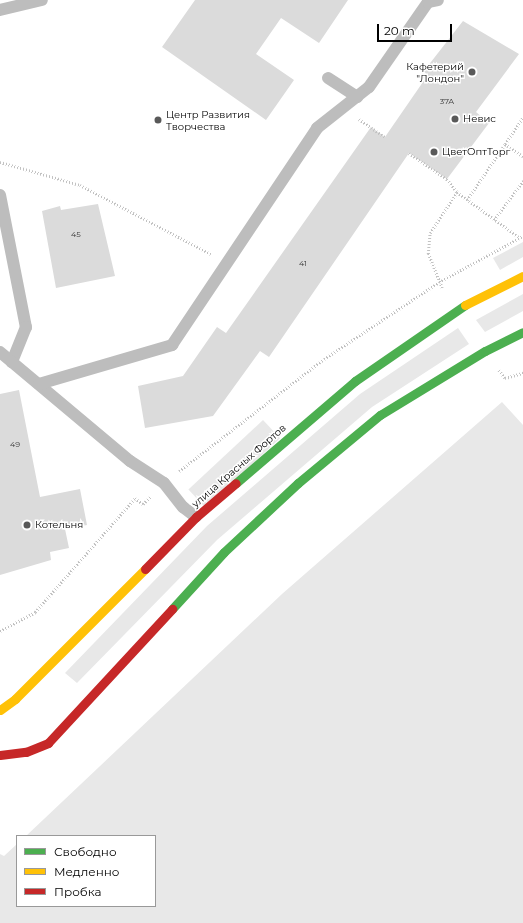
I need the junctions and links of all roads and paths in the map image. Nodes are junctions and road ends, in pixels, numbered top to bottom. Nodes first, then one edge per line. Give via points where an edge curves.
1 (42, 0) edge
2 (438, 0) edge
3 (0, 10) edge
4 (328, 78) dead end
5 (357, 96) junction
6 (342, 108) junction
7 (523, 117) edge
8 (385, 137) dead end
9 (505, 144) junction
10 (408, 153) dead end
11 (523, 156) edge
12 (0, 162) edge
13 (523, 181) edge
14 (457, 192) junction
15 (0, 196) edge
16 (467, 200) junction
17 (494, 220) junction
18 (523, 236) edge
19 (520, 238) junction
20 (227, 263) junction
21 (523, 276) edge
22 (439, 282) junction
23 (523, 332) edge
24 (0, 352) edge
25 (12, 362) junction
26 (40, 384) junction
27 (164, 483) junction
28 (196, 517) junction
29 (0, 631) edge
30 (0, 710) edge
31 (0, 755) edge

1 - 3 lane
2 - 5 lane via 428,2 369,87
4 - 5 lane
5 - 6 lane
6 - 8 path
6 - 20 lane via 317,128
7 - 9 path
9 - 11 path
9 - 16 path
10 - 14 path via 447,179
12 - 20 path via 80,185
13 - 17 path
14 - 16 path
14 - 22 path via 430,233 428,254
15 - 25 lane via 26,327
16 - 17 path
17 - 19 path
18 - 19 path
19 - 22 path
20 - 26 lane via 172,346
21 - 28 street, улица Красных Фортов via 454,310 355,381
22 - 27 path via 324,359
23 - 31 street via 485,351 380,416 298,483 224,552 48,743 26,752
24 - 25 lane
25 - 26 lane
26 - 27 lane via 130,461
27 - 28 lane via 182,506
27 - 29 path via 143,504 135,498 35,612
28 - 30 street, улица Красных Фортов via 15,699

